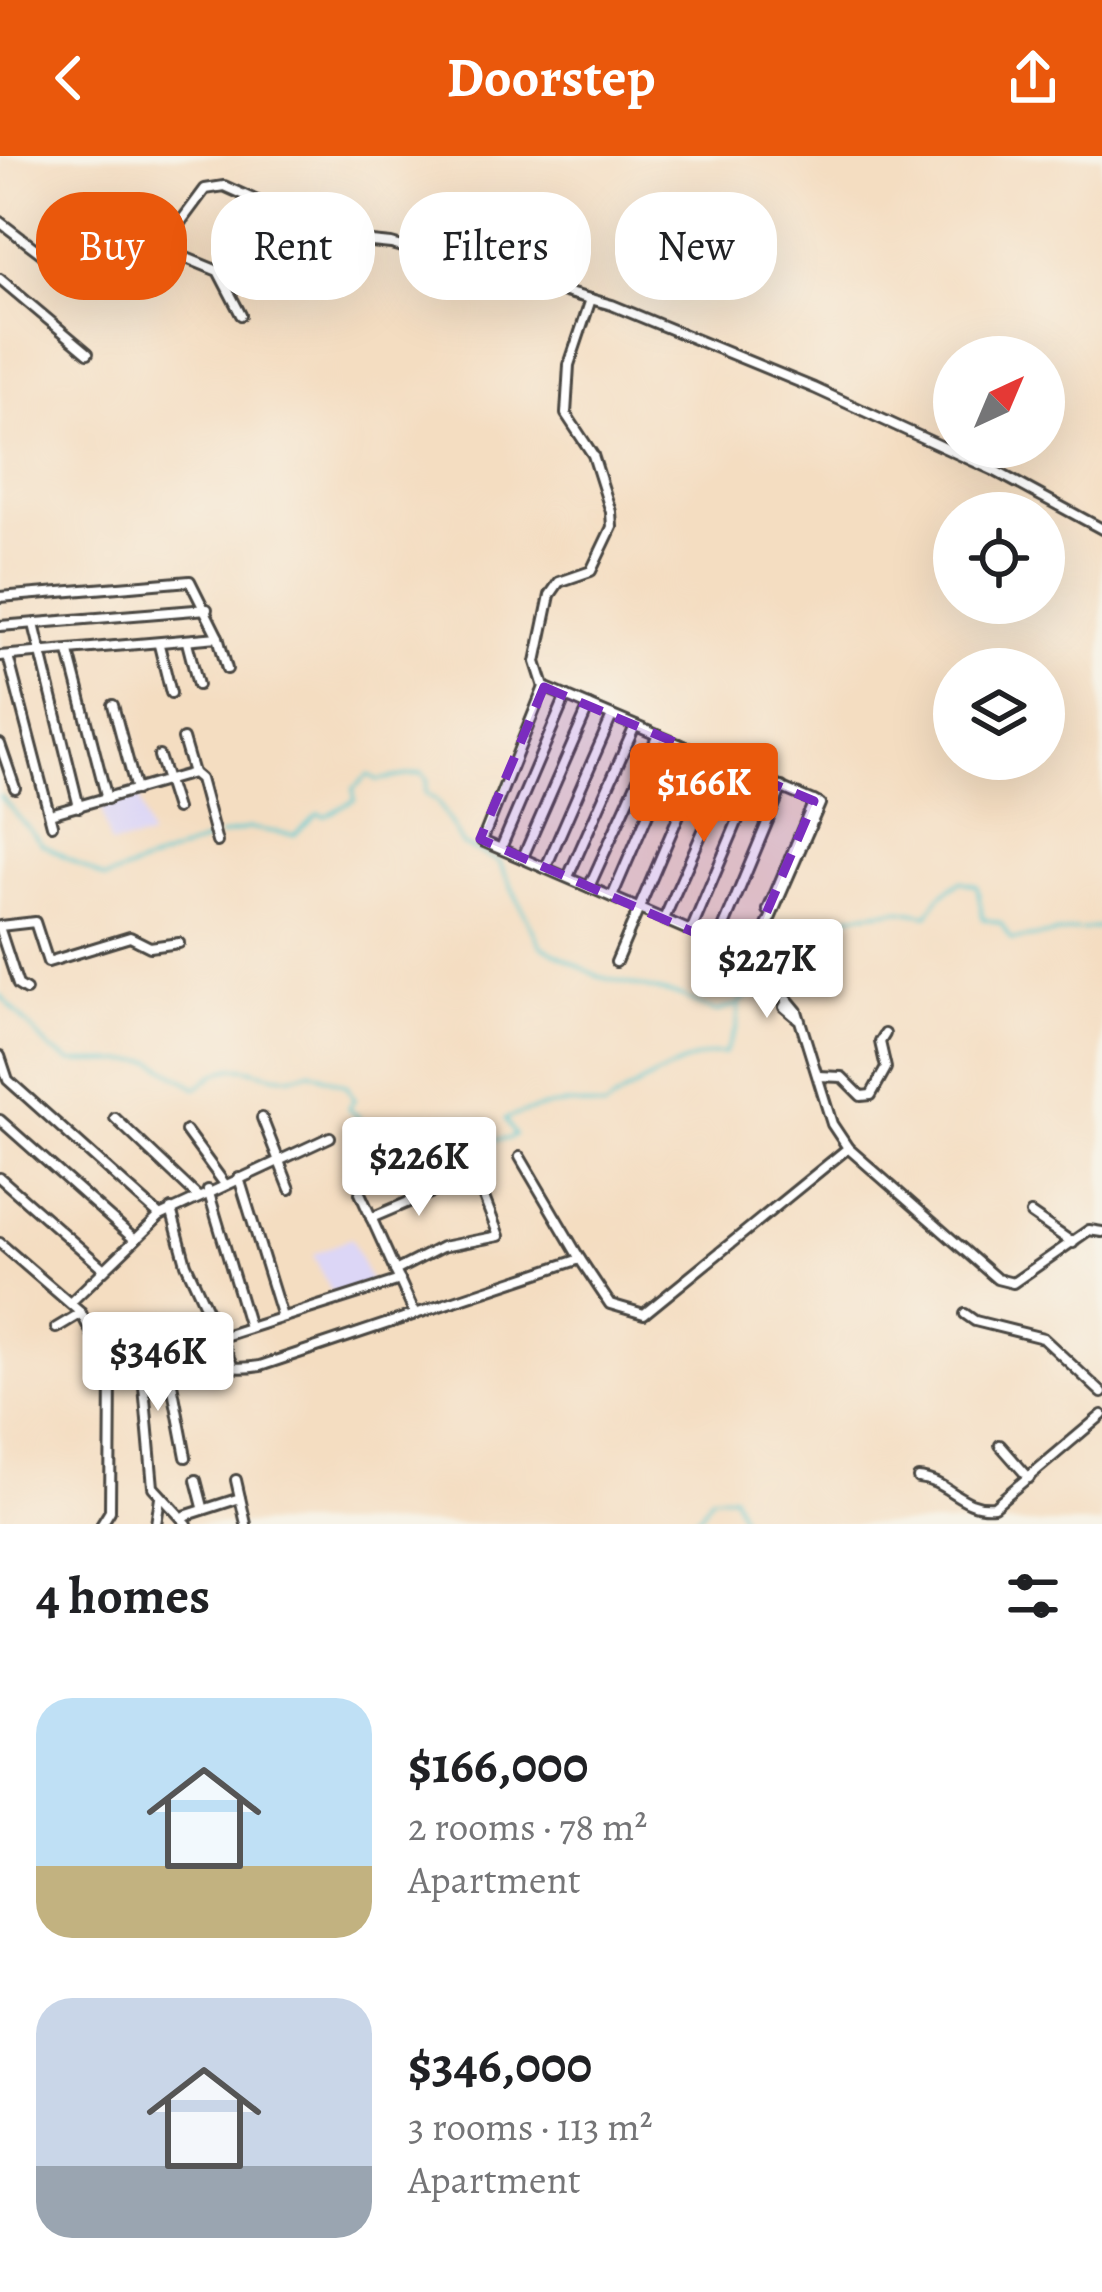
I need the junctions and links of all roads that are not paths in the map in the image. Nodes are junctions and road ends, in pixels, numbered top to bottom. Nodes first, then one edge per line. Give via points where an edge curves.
1 (187, 209) edge
2 (0, 222) edge
3 (399, 247) edge
4 (36, 249) edge
5 (187, 258) edge
6 (0, 279) edge
7 (591, 299) edge
8 (591, 300) edge
9 (241, 315) dead end
10 (88, 353) dead end
11 (1102, 529) edge
12 (0, 597) edge
13 (207, 609) junction
14 (34, 624) junction
15 (0, 626) edge
16 (218, 637) junction
17 (187, 642) junction
18 (159, 645) junction
19 (69, 652) junction
20 (38, 655) junction
21 (4, 656) edge
22 (227, 670) dead end
23 (198, 685) dead end
24 (544, 687) junction
25 (171, 693) dead end
26 (566, 696) junction
27 (113, 705) dead end
28 (589, 706) junction
29 (612, 716) junction
30 (635, 726) junction
31 (658, 735) junction
32 (183, 740) dead end
33 (0, 744) edge
34 (678, 744) junction
35 (705, 754) junction
36 (159, 755) dead end
37 (732, 765) junction
38 (193, 773) junction
39 (757, 776) junction
40 (166, 782) junction
41 (782, 787) junction
42 (15, 788) dead end
43 (136, 790) junction
44 (107, 799) junction
45 (79, 807) junction
46 (176, 809) dead end
47 (216, 837) dead end
48 (500, 848) junction
49 (523, 857) junction
50 (546, 867) junction
51 (568, 877) junction
52 (589, 887) junction
53 (612, 897) junction
54 (639, 908) junction
55 (664, 919) junction
56 (0, 928) edge
57 (691, 932) junction
58 (179, 943) dead end
59 (717, 943) junction
60 (751, 957) junction
61 (616, 962) dead end
62 (26, 990) dead end
63 (885, 1034) dead end
64 (0, 1056) edge
65 (818, 1076) junction
66 (8, 1080) junction
67 (0, 1090) edge
68 (115, 1118) dead end
69 (262, 1118) dead end
70 (0, 1120) edge
71 (186, 1131) dead end
72 (330, 1137) dead end
73 (848, 1148) junction
74 (520, 1157) dead end
75 (280, 1159) junction
76 (415, 1163) dead end
77 (0, 1178) edge
78 (238, 1178) junction
79 (478, 1182) dead end
80 (224, 1183) junction
81 (451, 1184) dead end
82 (290, 1189) dead end
83 (208, 1190) junction
84 (426, 1192) junction
85 (360, 1193) dead end
86 (197, 1196) junction
87 (171, 1210) junction
88 (1031, 1214) dead end
89 (160, 1216) junction
90 (371, 1218) junction
91 (1100, 1228) edge
92 (134, 1239) junction
93 (0, 1243) edge
94 (1073, 1243) junction
95 (580, 1259) junction
96 (104, 1269) junction
97 (398, 1276) junction
98 (71, 1302) junction
99 (414, 1312) junction
100 (81, 1313) junction
101 (965, 1314) dead end
102 (282, 1317) junction
103 (192, 1324) dead end
104 (249, 1327) junction
105 (56, 1328) dead end
106 (221, 1336) junction
107 (128, 1337) dead end
108 (168, 1363) junction
109 (213, 1363) junction
110 (234, 1368) junction
111 (111, 1370) junction
112 (138, 1371) junction
113 (1102, 1394) edge
114 (1102, 1414) edge
115 (1000, 1445) dead end
116 (186, 1457) dead end
117 (918, 1478) dead end
118 (1029, 1478) junction
119 (196, 1480) dead end
120 (236, 1480) dead end
121 (160, 1498) junction
122 (240, 1498) junction
123 (203, 1507) junction
124 (184, 1521) edge
125 (102, 1524) edge
126 (156, 1524) edge
127 (247, 1524) edge

1 - 3 street via 219,185 342,239
2 - 4 street
5 - 9 street via 218,272
6 - 10 street
7 - 11 street via 814,388
8 - 24 street via 568,365 566,414 598,467 612,527 591,571 559,582 550,595 536,662
12 - 13 street via 190,581
13 - 14 street
13 - 16 street
14 - 15 street
14 - 20 street
16 - 17 street
16 - 22 street
17 - 18 street
17 - 23 street
18 - 19 street
18 - 25 street
19 - 20 street
19 - 44 street
20 - 21 street
20 - 45 street
21 - 45 street via 51,820
24 - 26 street
24 - 48 street via 480,837
26 - 28 street
26 - 48 street
27 - 43 street
28 - 29 street
28 - 49 street
29 - 30 street
29 - 50 street
30 - 31 street
30 - 51 street
31 - 34 street
31 - 52 street
32 - 38 street
33 - 42 street
34 - 35 street
34 - 53 street
35 - 37 street
35 - 54 street
36 - 40 street
37 - 39 street
37 - 55 street
38 - 40 street
38 - 47 street
39 - 41 street
39 - 57 street
40 - 43 street
40 - 46 street
41 - 59 street
41 - 60 street via 820,804
43 - 44 street
44 - 45 street
48 - 49 street
49 - 50 street
50 - 51 street
51 - 52 street
52 - 53 street
53 - 54 street
54 - 55 street
54 - 61 street
55 - 57 street
56 - 58 street via 35,922 48,962 130,937 150,947
56 - 62 street
57 - 59 street
59 - 60 street
60 - 65 street via 797,1018
63 - 65 street via 886,1068 871,1095 861,1096 842,1077
64 - 66 street
65 - 73 street
66 - 67 street
66 - 89 street
68 - 86 street
69 - 75 street
70 - 92 street
71 - 80 street
72 - 75 street
73 - 94 street via 1006,1283
73 - 95 street via 652,1312 610,1304
74 - 95 street
75 - 78 street
75 - 82 street
76 - 84 street
77 - 96 street
78 - 80 street
78 - 102 street
79 - 97 street via 499,1236 458,1242
80 - 83 street
81 - 84 street
83 - 86 street
83 - 104 street
84 - 90 street
85 - 90 street
86 - 87 street
87 - 89 street
87 - 106 street
88 - 94 street
89 - 92 street
90 - 97 street
91 - 94 street
92 - 96 street
93 - 98 street
95 - 99 street
96 - 98 street
97 - 99 street
97 - 102 street
98 - 100 street
99 - 110 street
100 - 105 street
100 - 111 street
101 - 113 street via 1043,1338
102 - 104 street
103 - 109 street
104 - 106 street
106 - 110 street
107 - 112 street
108 - 109 street
108 - 112 street
108 - 116 street
109 - 110 street
111 - 112 street
111 - 125 street via 110,1511
112 - 121 street
114 - 118 street
115 - 118 street
117 - 118 street via 987,1508
119 - 123 street
120 - 122 street
121 - 124 street
121 - 126 street
122 - 123 street
122 - 127 street
123 - 124 street

